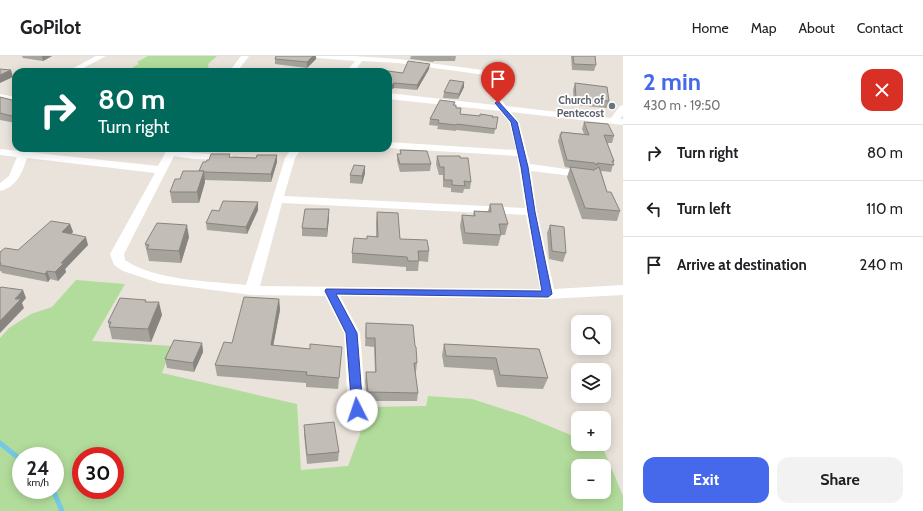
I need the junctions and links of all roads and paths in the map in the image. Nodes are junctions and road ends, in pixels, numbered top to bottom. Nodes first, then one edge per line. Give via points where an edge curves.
1 (102, 56) edge
2 (245, 56) edge
3 (318, 56) edge
4 (360, 59) junction
5 (399, 59) edge
6 (78, 68) edge
7 (236, 68) edge
8 (353, 68) edge
9 (0, 96) edge
10 (392, 96) edge
11 (12, 99) edge
12 (623, 108) edge
13 (503, 110) junction
14 (619, 122) edge
15 (392, 145) edge
16 (0, 152) edge
17 (170, 152) edge
18 (178, 152) edge
19 (521, 153) junction
20 (24, 155) junction
21 (289, 155) edge
22 (240, 158) edge
23 (525, 167) junction
24 (161, 170) junction
25 (591, 175) edge
26 (0, 188) edge
27 (276, 199) junction
28 (531, 212) junction
29 (252, 290) junction
30 (623, 290) edge
31 (330, 291) junction
32 (548, 294) junction
33 (357, 410) dead end

1 - 6 street
2 - 7 street
3 - 4 street
4 - 5 street
4 - 8 street
5 - 13 street via 503,75 505,83 497,97
9 - 11 street
10 - 13 street
12 - 14 street
13 - 14 street
13 - 19 street via 514,122
15 - 19 street
16 - 20 street
17 - 24 street
18 - 22 street via 193,156
19 - 23 street
20 - 24 street
20 - 26 street via 14,178
21 - 27 street
23 - 25 street
23 - 28 street
24 - 29 street via 117,254 119,262 128,268 160,279
27 - 28 street
27 - 29 street
28 - 32 street
29 - 31 street
30 - 32 street
31 - 32 street
31 - 33 street via 352,333

